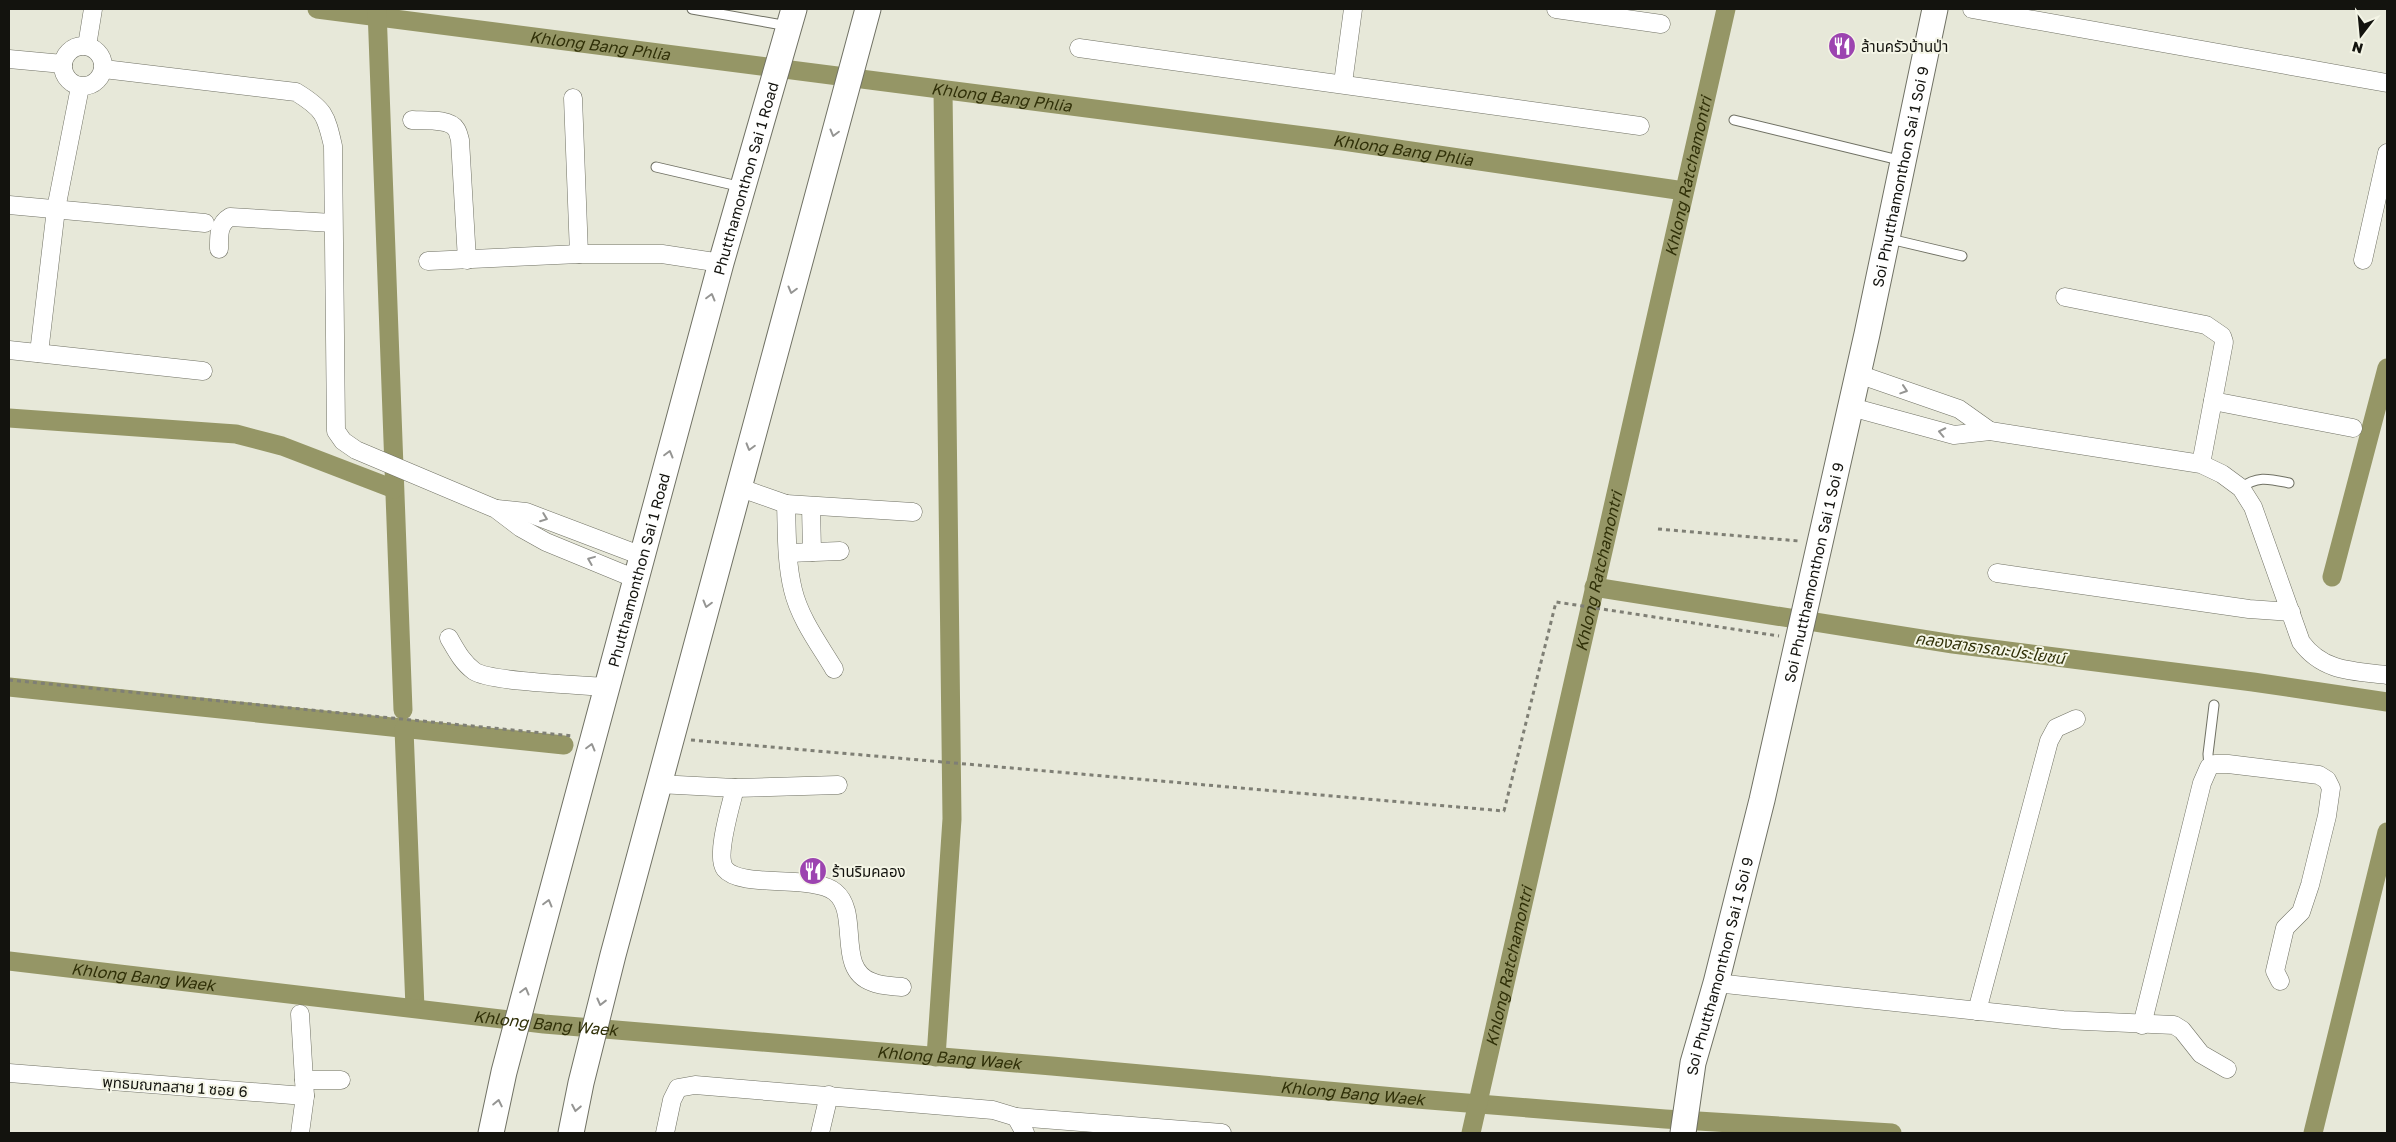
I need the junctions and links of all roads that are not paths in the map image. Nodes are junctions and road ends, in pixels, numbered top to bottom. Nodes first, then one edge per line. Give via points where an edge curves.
1 (93, 9) edge
2 (692, 9) edge
3 (868, 9) edge
4 (1353, 9) edge
5 (1556, 9) edge
6 (1935, 9) edge
7 (1972, 9) edge
8 (792, 18) edge
9 (1660, 24) dead end
10 (87, 46) junction
11 (1080, 48) dead end
12 (9, 59) edge
13 (63, 64) junction
14 (104, 69) junction
15 (1343, 83) junction
16 (2387, 83) edge
17 (80, 86) junction
18 (573, 98) dead end
19 (412, 120) dead end
20 (1734, 120) dead end
21 (1640, 126) dead end
22 (2387, 153) edge
23 (1903, 161) junction
24 (656, 167) dead end
25 (742, 187) junction
26 (9, 205) edge
27 (56, 209) junction
28 (205, 223) dead end
29 (334, 223) junction
30 (1887, 238) junction
31 (218, 249) dead end
32 (579, 254) junction
33 (1962, 256) dead end
34 (467, 260) junction
35 (2363, 260) dead end
36 (428, 261) dead end
37 (721, 263) junction
38 (2066, 297) dead end
39 (9, 350) edge
40 (39, 353) junction
41 (203, 371) dead end
42 (1858, 374) junction
43 (2213, 401) junction
44 (1851, 407) junction
45 (2353, 428) dead end
46 (1990, 431) junction
47 (2201, 464) junction
48 (2289, 483) dead end
49 (738, 487) junction
50 (2241, 488) junction
51 (786, 504) junction
52 (811, 506) junction
53 (913, 512) dead end
54 (840, 551) dead end
55 (812, 552) junction
56 (789, 553) junction
57 (639, 568) junction
58 (1997, 573) dead end
59 (2291, 612) junction
60 (449, 638) dead end
61 (834, 669) dead end
62 (2387, 675) edge
63 (607, 687) junction
64 (2214, 705) dead end
65 (2076, 719) dead end
66 (2209, 767) junction
67 (658, 784) junction
68 (838, 785) dead end
69 (735, 788) junction
70 (2280, 981) dead end
71 (1716, 983) junction
72 (902, 987) dead end
73 (1977, 1011) junction
74 (300, 1014) dead end
75 (2142, 1026) junction
76 (2227, 1069) dead end
77 (9, 1073) edge
78 (341, 1080) dead end
79 (304, 1088) junction
80 (829, 1095) junction
81 (1016, 1117) junction
82 (300, 1133) edge
83 (491, 1133) edge
84 (571, 1133) edge
85 (665, 1133) edge
86 (820, 1133) edge
87 (1025, 1133) edge
88 (1222, 1133) edge
89 (1683, 1133) edge

1 - 10 street
2 - 8 lane
3 -> 49 main road
4 - 15 street
5 - 9 street
6 - 23 main road, Soi Phutthamonthon Sai 1 Soi 9
7 - 16 street
8 - 25 main road, Phutthamonthon Sai 1 Road
10 - 13 street via 71,50
10 - 14 street via 100,54
11 - 15 street
12 - 13 street
13 - 17 street via 67,78
14 - 17 street via 98,81 86,87
14 - 29 street via 296,92 316,104 327,121 333,146
15 - 21 street
17 - 27 street
18 - 32 street
19 - 34 street via 442,122 457,129
20 - 23 lane
22 - 35 street
23 - 30 main road, Soi Phutthamonthon Sai 1 Soi 9
24 - 25 lane
25 - 37 main road, Phutthamonthon Sai 1 Road
26 - 27 street
27 - 28 street
27 - 40 street
29 - 31 street via 230,217 223,221 219,230
29 - 57 street via 334,413 336,431 343,441 379,460 496,509 546,542
30 - 33 lane
30 - 42 main road, Soi Phutthamonthon Sai 1 Soi 9
32 - 34 street
32 - 37 street via 662,254
34 - 36 street
57 -> 37 main road, Phutthamonthon Sai 1 Road
38 - 43 street via 2206,325 2216,330 2224,342
39 - 40 street
40 - 41 street
42 - 44 main road, Soi Phutthamonthon Sai 1 Soi 9
42 -> 46 street via 1958,409
43 - 45 street
43 - 47 street
46 -> 44 street via 1954,435
44 - 71 main road, Soi Phutthamonthon Sai 1 Soi 9 via 1762,800
46 - 47 street
47 - 50 street
48 - 50 lane via 2260,478
49 - 51 street
49 -> 67 main road
50 - 59 street via 2252,507
51 - 52 street
51 - 56 street
52 - 53 street
52 - 55 street
54 - 55 street
55 - 56 street
56 - 61 street via 793,590 799,607
57 - 63 main road, Phutthamonthon Sai 1 Road
58 - 59 street via 2249,609
59 - 62 street via 2301,642 2311,656 2326,664
60 - 63 street via 462,660 475,672 494,677
83 -> 63 main road, Phutthamonthon Sai 1 Road via 504,1072
64 - 66 lane
65 - 73 street via 2056,728 2049,741
66 - 70 street via 2228,764 2320,775 2331,788 2310,885 2301,912 2285,928 2275,971
66 - 75 street via 2202,783
67 - 69 street
67 -> 84 main road
68 - 69 street
69 - 72 street via 720,858 725,870 739,877 819,886 835,891 845,905 857,972 871,982
71 - 73 street
71 - 89 main road, Soi Phutthamonthon Sai 1 Soi 9 via 1693,1062
73 - 75 street
74 - 79 street
75 - 76 street via 2174,1025 2201,1054
77 - 79 street, พุทธมณฑลสาย 1 ซอย 6
78 - 79 street, พุทธมณฑลสาย 1 ซอย 6
79 - 82 street
80 - 81 street via 993,1110
80 - 85 street via 696,1085 678,1088
80 - 86 street
81 - 87 street
81 - 88 street

